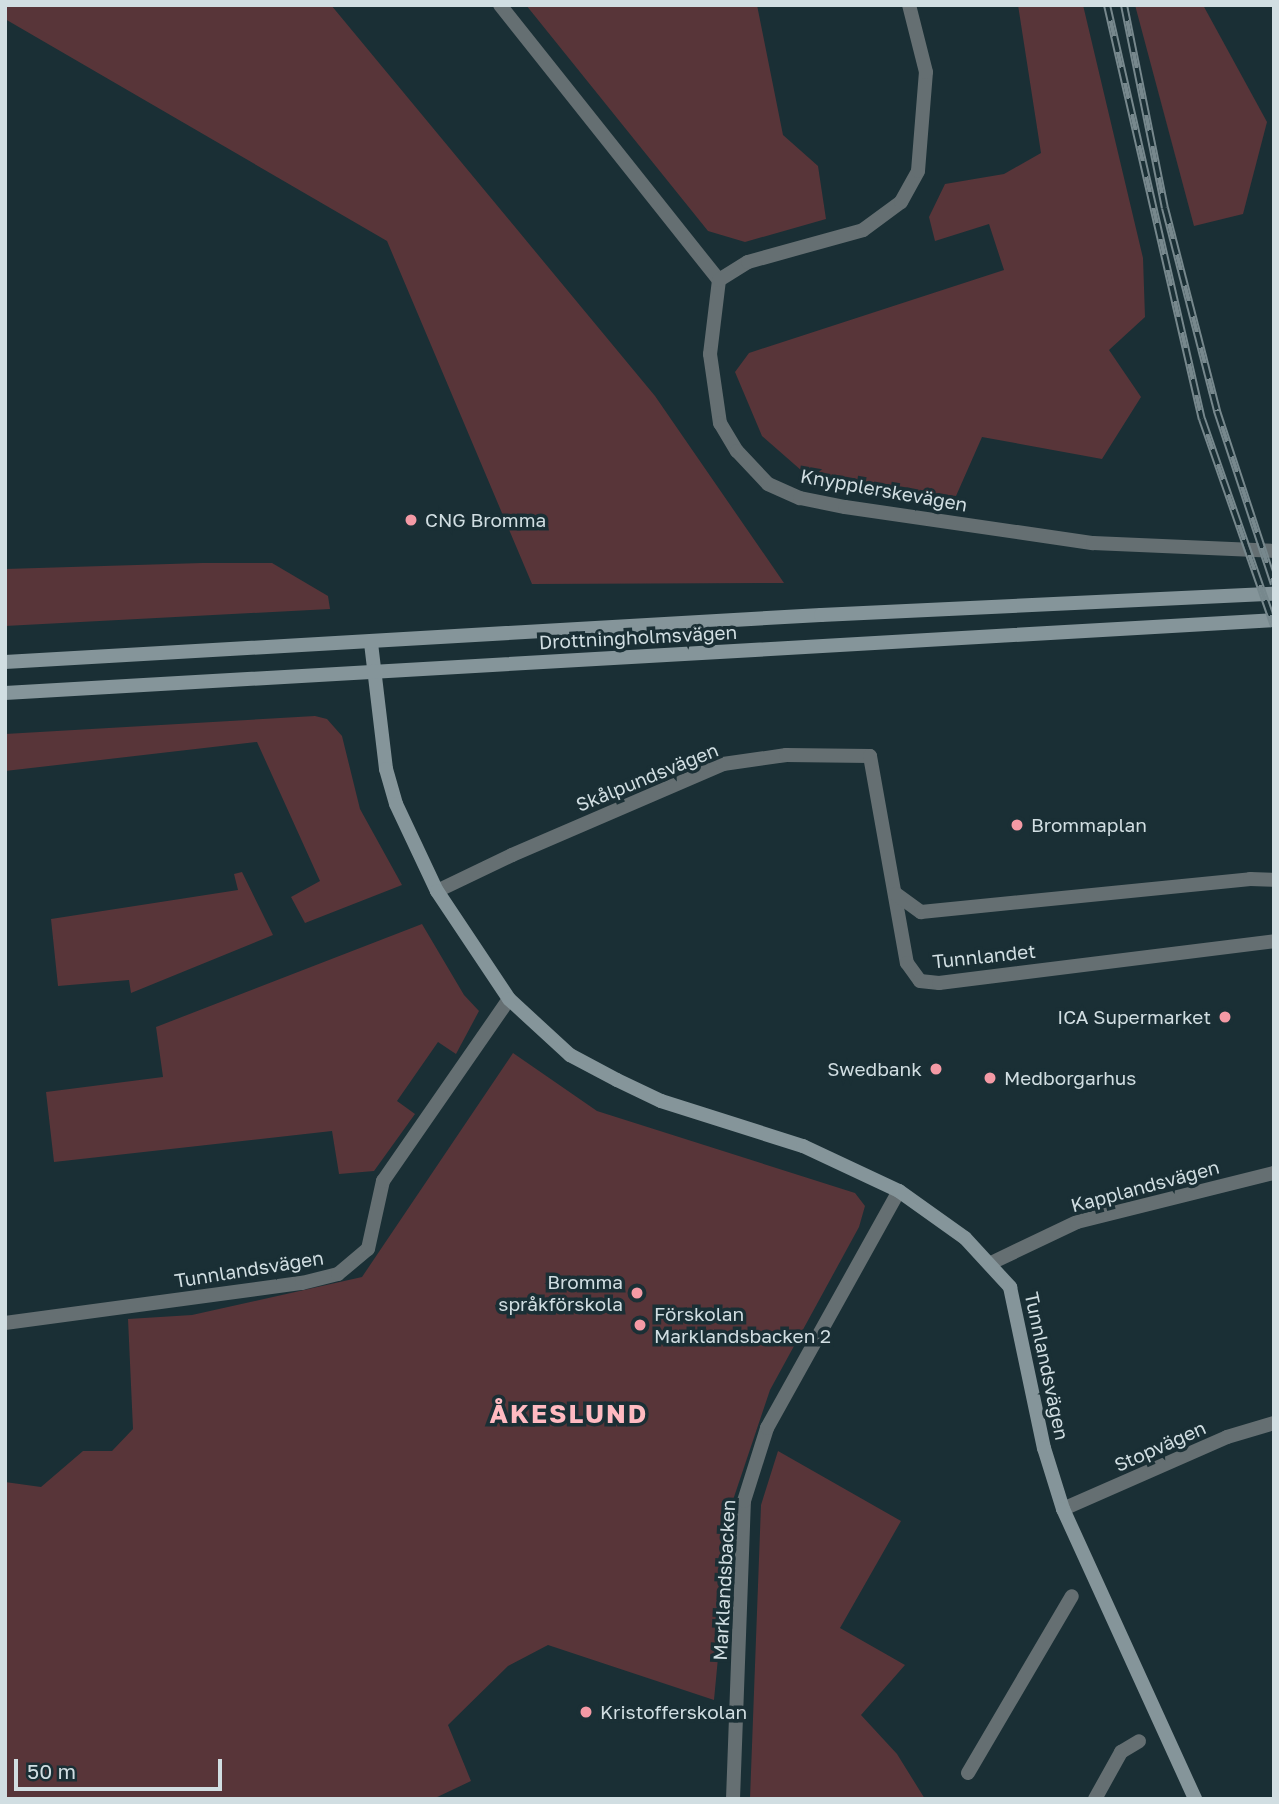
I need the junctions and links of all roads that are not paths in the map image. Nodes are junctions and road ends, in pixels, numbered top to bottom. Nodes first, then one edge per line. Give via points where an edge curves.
1 (500, 5) edge
2 (909, 5) edge
3 (719, 280) junction
4 (1274, 551) edge
5 (1274, 594) edge
6 (1274, 620) edge
7 (371, 642) junction
8 (5, 662) edge
9 (375, 671) junction
10 (5, 693) edge
11 (1274, 880) edge
12 (437, 891) junction
13 (896, 894) junction
14 (1274, 941) edge
15 (509, 999) junction
16 (1274, 1173) edge
17 (899, 1191) junction
18 (991, 1263) junction
19 (5, 1323) edge
20 (1274, 1423) edge
21 (1063, 1509) junction
22 (1072, 1596) dead end
23 (1139, 1741) dead end
24 (968, 1773) dead end
25 (733, 1799) edge
26 (1094, 1799) edge
27 (1195, 1799) edge

1 - 3 street
2 - 3 street via 926,72 918,170 901,202 863,230 748,262
3 - 4 street, Knypplerskevägen via 710,354 720,423 737,451 768,484 800,498 845,507 1093,543
5 - 7 main road, Drottningholmsvägen
6 - 9 main road, Drottningholmsvägen
7 - 8 main road, Drottningholmsvägen
7 - 9 main road, Tunnlandsvägen
9 - 10 main road, Drottningholmsvägen
9 - 12 main road, Tunnlandsvägen via 389,781
11 - 13 street via 921,912
12 - 13 street, Skålpundsvägen via 723,764 786,755 870,756
12 - 15 main road, Tunnlandsvägen
13 - 14 street, Tunnlandet via 908,963 920,981 939,983
15 - 17 main road, Tunnlandsvägen via 570,1055 628,1085 661,1101 803,1146
15 - 19 street, Tunnlandsvägen via 383,1181 368,1249 338,1275
16 - 18 street, Kapplandsvägen via 1077,1222
17 - 18 main road, Tunnlandsvägen via 965,1238
17 - 25 street, Marklandsbacken via 767,1428 744,1501
18 - 21 main road, Tunnlandsvägen via 1010,1287 1044,1448
20 - 21 street, Stopvägen via 1227,1437
21 - 27 main road, Tunnlandsvägen
22 - 24 street
23 - 26 street via 1121,1752

